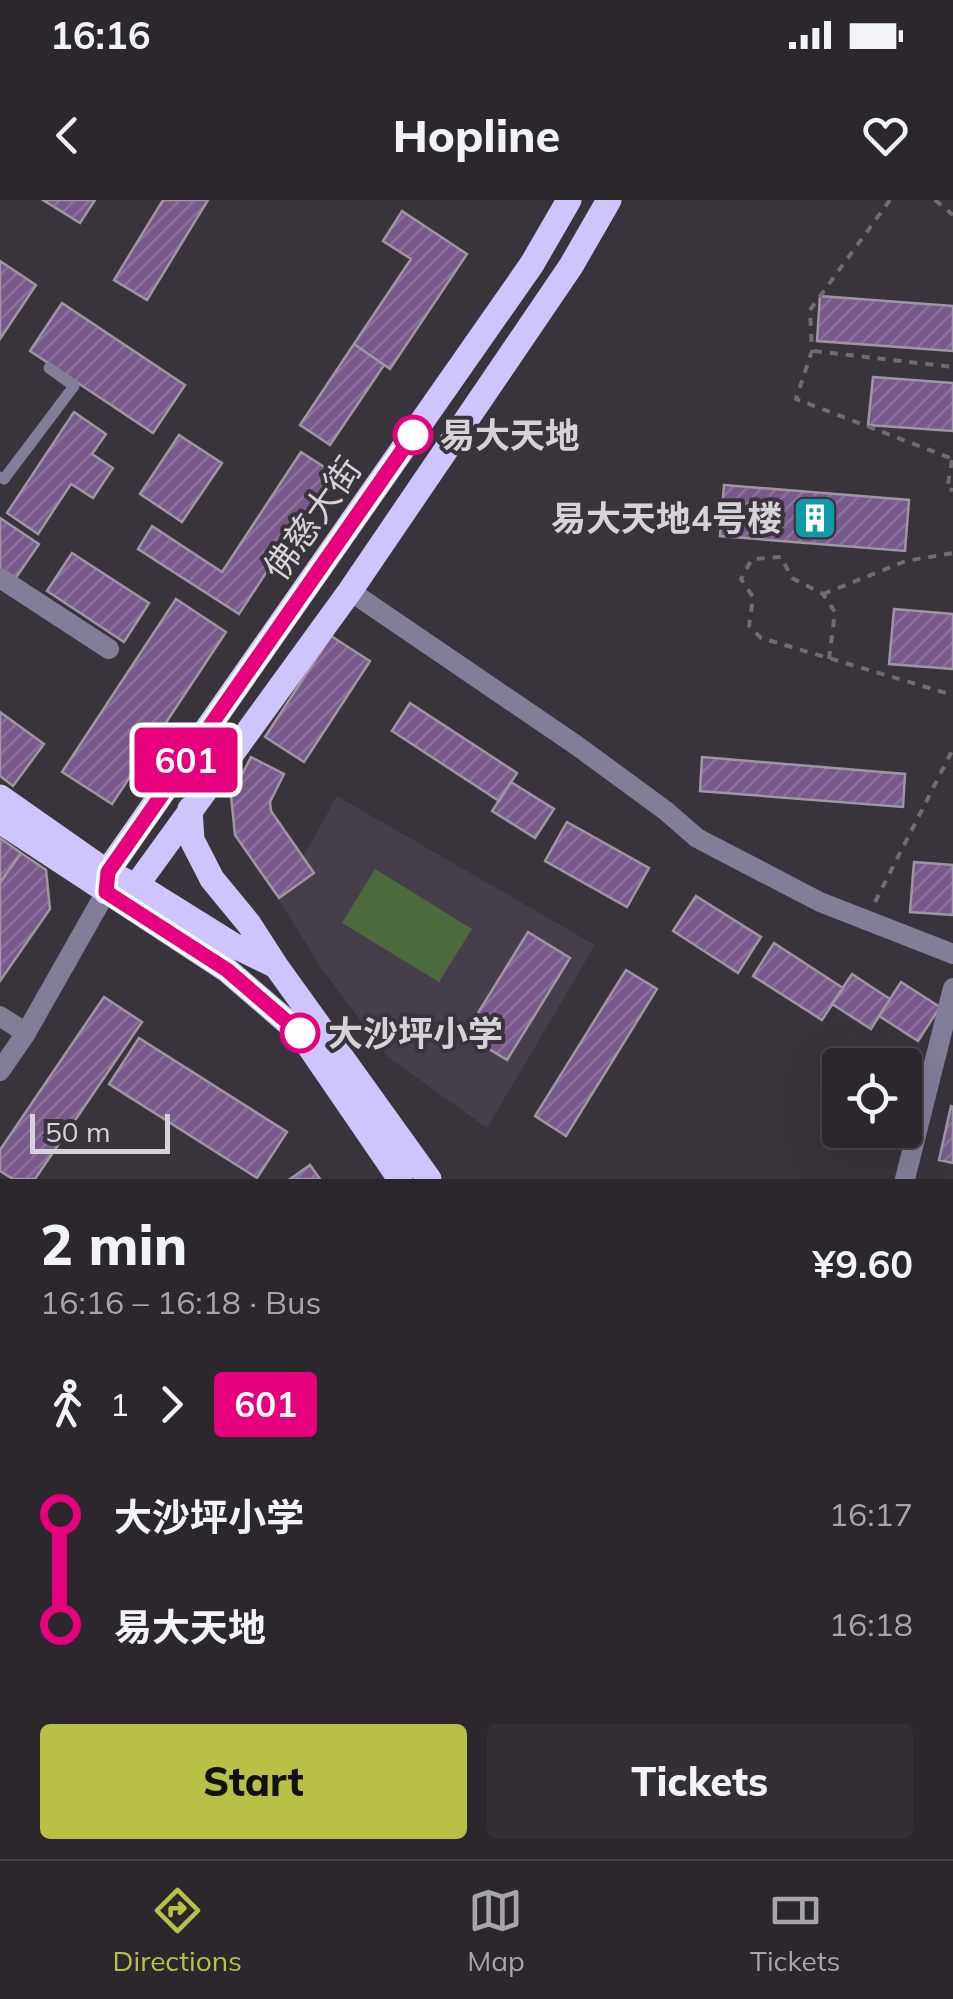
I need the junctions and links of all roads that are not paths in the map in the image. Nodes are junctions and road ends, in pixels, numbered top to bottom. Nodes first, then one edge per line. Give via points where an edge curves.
1 (569, 200) edge
2 (609, 200) edge
3 (49, 368) dead end
4 (0, 477) edge
5 (0, 578) edge
6 (350, 591) junction
7 (109, 650) dead end
8 (0, 798) edge
9 (190, 810) junction
10 (0, 821) edge
11 (107, 882) junction
12 (136, 886) junction
13 (953, 954) edge
14 (276, 966) junction
15 (953, 988) edge
16 (0, 1016) edge
17 (26, 1034) junction
18 (0, 1071) edge
19 (400, 1179) edge
20 (429, 1179) edge
21 (905, 1179) edge

1 - 11 main road, 佛慈大街 via 542,249
2 - 6 main road, 佛慈大街
3 - 4 lane via 74,386
5 - 7 street
6 - 9 main road, 佛慈大街
6 - 13 street via 576,745 697,838 820,902
8 - 11 main road
9 - 12 main road, 佛慈大街
9 - 14 main road via 192,840 212,879
10 - 11 main road
11 - 12 main road
11 - 17 street
11 - 19 main road via 300,1033
12 - 14 main road
14 - 20 main road
15 - 21 street
16 - 17 street
17 - 18 street

